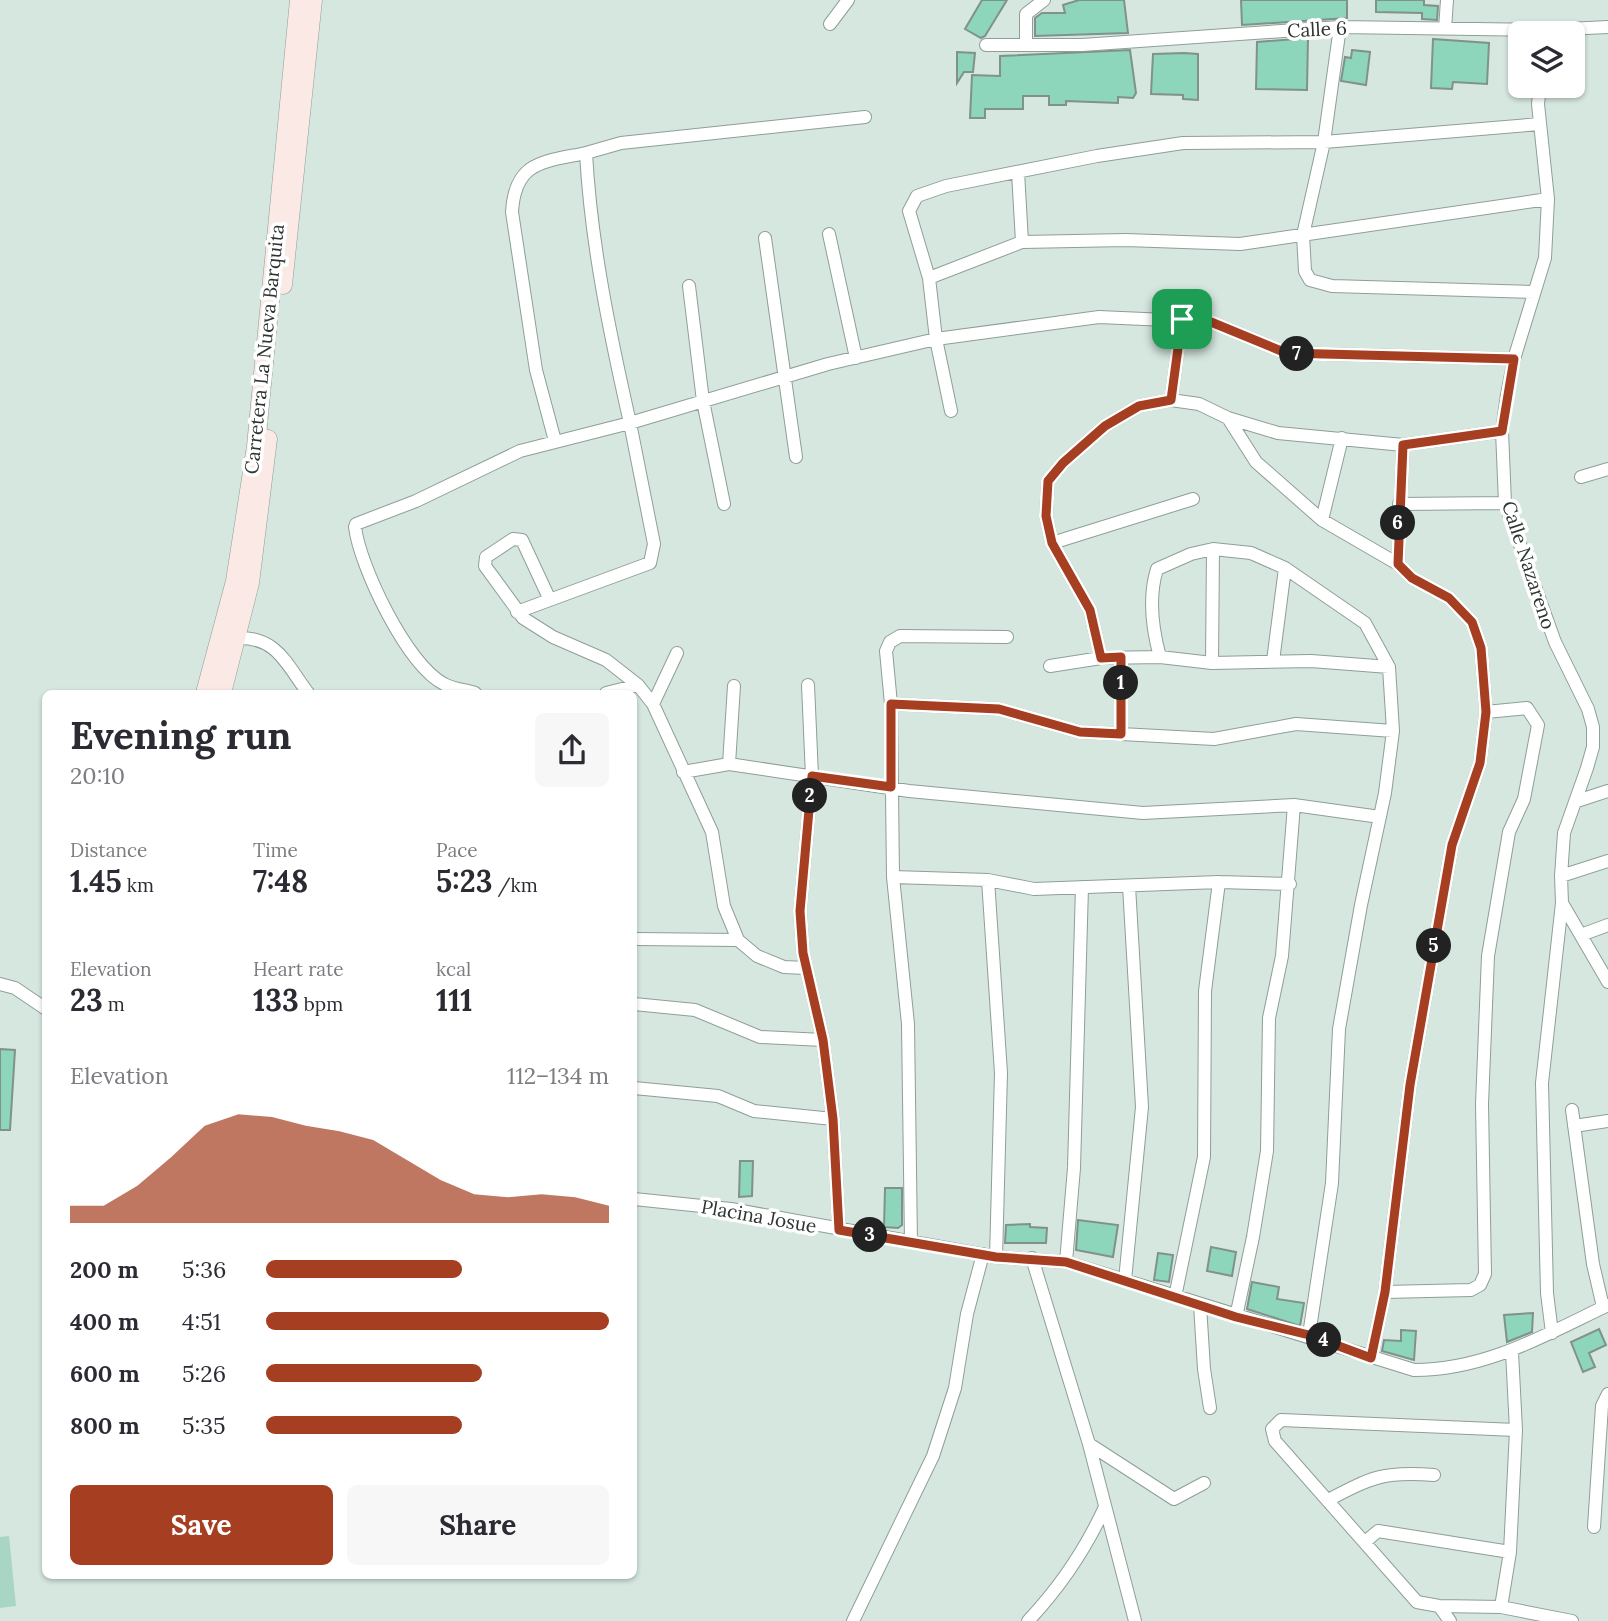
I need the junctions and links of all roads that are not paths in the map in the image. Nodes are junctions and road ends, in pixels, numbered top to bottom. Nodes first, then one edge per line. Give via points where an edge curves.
1 (299, 0) edge
2 (313, 0) edge
3 (848, 0) edge
4 (1044, 0) edge
5 (1447, 0) edge
6 (830, 24) dead end
7 (1340, 27) junction
8 (1608, 27) edge
9 (1445, 29) junction
10 (1585, 29) edge
11 (1508, 31) edge
12 (986, 45) dead end
13 (1026, 45) junction
14 (1540, 98) edge
15 (865, 117) dead end
16 (1540, 124) junction
17 (1324, 142) junction
18 (586, 153) junction
19 (1018, 172) junction
20 (1548, 199) junction
21 (829, 234) dead end
22 (1303, 235) junction
23 (765, 238) dead end
24 (1022, 242) junction
25 (929, 278) junction
26 (689, 286) dead end
27 (1534, 292) junction
28 (1182, 319) junction
29 (936, 339) junction
30 (856, 358) junction
31 (1514, 359) junction
32 (787, 376) junction
33 (1171, 400) junction
34 (703, 401) junction
35 (951, 411) dead end
36 (1228, 418) junction
37 (630, 423) junction
38 (1502, 431) junction
39 (1342, 438) junction
40 (555, 441) junction
41 (1403, 445) junction
42 (261, 448) junction
43 (796, 457) dead end
44 (1608, 469) edge
45 (1581, 477) dead end
46 (1193, 499) dead end
47 (1505, 503) junction
48 (724, 504) dead end
49 (1399, 504) junction
50 (1322, 520) junction
51 (1052, 543) junction
52 (1213, 549) junction
53 (1398, 564) junction
54 (1285, 568) junction
55 (243, 582) junction
56 (549, 598) junction
57 (517, 612) junction
58 (1007, 637) dead end
59 (236, 638) junction
60 (677, 653) dead end
61 (1121, 657) junction
62 (1160, 657) junction
63 (1101, 658) junction
64 (1273, 661) junction
65 (1212, 663) junction
66 (1050, 666) dead end
67 (1389, 667) junction
68 (638, 685) junction
69 (808, 685) dead end
70 (734, 686) dead end
71 (441, 688) edge
72 (206, 690) edge
73 (223, 690) edge
74 (306, 690) edge
75 (618, 690) edge
76 (653, 704) junction
77 (891, 704) junction
78 (1486, 712) junction
79 (1393, 731) junction
80 (1121, 734) junction
81 (729, 764) junction
82 (683, 772) junction
83 (812, 776) junction
84 (891, 787) junction
85 (1608, 791) edge
86 (1577, 801) junction
87 (1294, 805) junction
88 (1380, 817) junction
89 (1608, 861) edge
90 (1560, 876) junction
91 (893, 877) junction
92 (988, 880) junction
93 (1219, 882) junction
94 (1290, 884) junction
95 (1129, 886) junction
96 (1083, 887) junction
97 (1562, 903) junction
98 (1608, 925) edge
99 (1581, 935) junction
100 (637, 939) edge
101 (738, 940) junction
102 (806, 968) junction
103 (1608, 982) edge
104 (0, 984) edge
105 (637, 1004) edge
106 (42, 1006) edge
107 (823, 1040) junction
108 (637, 1087) edge
109 (1572, 1110) dead end
110 (833, 1119) junction
111 (1608, 1121) edge
112 (1574, 1126) junction
113 (637, 1199) edge
114 (839, 1230) junction
115 (911, 1242) junction
116 (982, 1254) junction
117 (996, 1257) junction
118 (1032, 1258) junction
119 (1066, 1262) junction
120 (1125, 1280) junction
121 (1385, 1292) junction
122 (1175, 1297) junction
123 (1200, 1305) junction
124 (1606, 1306) edge
125 (1236, 1317) junction
126 (1552, 1333) junction
127 (1309, 1335) junction
128 (1512, 1352) junction
129 (1371, 1358) junction
130 (1608, 1394) edge
131 (1210, 1408) dead end
132 (1516, 1430) junction
133 (1089, 1444) junction
134 (1434, 1475) dead end
135 (1204, 1483) dead end
136 (1328, 1500) junction
137 (1104, 1509) junction
138 (1594, 1527) dead end
139 (1364, 1542) junction
140 (1510, 1552) junction
141 (1439, 1606) junction
142 (1501, 1607) junction
143 (1568, 1620) edge
144 (853, 1621) edge
145 (1028, 1621) edge
146 (1135, 1621) edge
147 (1450, 1621) edge

1 - 42 street, Carretera La Nueva Barquita
2 - 42 street, Carretera La Nueva Barquita
3 - 6 street
4 - 13 street via 1026,14
5 - 9 street
7 - 9 street, Calle 6
7 - 13 street, Calle 6
7 - 17 street
8 - 10 street, Calle 6
9 - 11 street, Calle 6
12 - 13 street, Calle 6
14 - 16 street, Calle Nazareno
15 - 18 street via 621,143
16 - 17 street
16 - 20 street, Calle Nazareno
17 - 19 street via 1183,143
17 - 22 street
18 - 37 street via 604,307
18 - 40 street via 530,169 513,188 512,212 536,370
19 - 24 street
19 - 25 street via 917,196 909,219
20 - 22 street
20 - 27 street, Calle Nazareno via 1545,258
21 - 30 street
22 - 24 street via 1217,245 1126,240
22 - 27 street via 1305,271 1319,285
23 - 32 street
24 - 25 street
25 - 29 street
26 - 34 street
27 - 31 street, Calle Nazareno
28 - 29 street via 1100,317
28 - 31 street via 1211,322 1286,353
28 - 33 street
29 - 30 street
29 - 35 street
30 - 32 street
31 - 38 street, Calle Nazareno
32 - 34 street
32 - 43 street
33 - 36 street via 1199,404
33 - 51 street via 1139,406 1105,426 1048,481 1046,516
34 - 37 street
34 - 48 street
36 - 39 street via 1278,433
36 - 50 street via 1256,462
37 - 40 street
37 - 56 street via 654,544 652,558 642,567
38 - 41 street
38 - 47 street, Calle Nazareno
39 - 41 street
39 - 50 street
40 - 71 street via 520,451 356,524 388,617 408,650
41 - 49 street
42 - 55 street, Carretera La Nueva Barquita
44 - 45 street
46 - 51 street
47 - 49 street
47 - 86 street, Calle Nazareno via 1555,642 1588,709 1593,747
49 - 53 street
50 - 53 street
51 - 63 street via 1090,610
52 - 54 street via 1251,553
52 - 62 street via 1157,569 1152,602
52 - 65 street
53 - 78 street via 1412,578 1449,598 1472,622 1481,648
54 - 64 street
54 - 67 street via 1365,623
55 - 59 street, Carretera La Nueva Barquita
55 - 72 street, Carretera La Nueva Barquita
56 - 57 street
56 - 57 street via 522,540 513,539 485,561 485,566
57 - 68 street via 553,636 606,660
58 - 77 street via 901,636 890,642 886,651
59 - 73 street, Carretera La Nueva Barquita
59 - 74 street via 255,637 271,644
60 - 76 street
61 - 62 street
61 - 63 street
61 - 80 street
62 - 65 street
63 - 66 street
64 - 65 street
64 - 67 street
67 - 79 street
68 - 75 street
68 - 76 street
69 - 83 street
70 - 81 street
76 - 82 street
77 - 80 street via 999,709 1080,732
77 - 84 street
78 - 121 street via 1480,763 1452,845 1410,1085
78 - 121 street via 1527,708 1538,725 1524,799 1509,832 1488,956 1482,1104 1485,1275 1471,1290
79 - 80 street via 1296,724 1214,739
79 - 88 street
81 - 82 street
81 - 83 street
82 - 101 street via 712,832 724,906
83 - 84 street
83 - 102 street via 800,911
84 - 87 street via 1143,813
84 - 91 street
85 - 86 street
86 - 90 street, Calle Nazareno via 1564,833
87 - 88 street
87 - 94 street
88 - 127 street via 1339,1029 1332,1184
89 - 90 street
90 - 97 street, Calle Nazareno
91 - 92 street
91 - 115 street via 908,1024
92 - 96 street via 1034,888
92 - 117 street via 1001,1073
93 - 94 street
93 - 95 street
93 - 122 street via 1205,991 1204,1157
94 - 125 street via 1269,1018 1267,1151
95 - 96 street
95 - 120 street via 1142,1107
96 - 119 street via 1074,1168
97 - 99 street, Calle Nazareno
97 - 126 street via 1542,1083
98 - 99 street
99 - 103 street, Calle Nazareno
100 - 101 street
101 - 102 street via 757,956 783,967
102 - 107 street
104 - 106 street
105 - 107 street via 695,1010 760,1037
107 - 110 street
108 - 110 street via 718,1096 754,1111
109 - 112 street
110 - 114 street
111 - 112 street
112 - 124 street via 1593,1264
113 - 114 street, Placina Josue via 731,1209
114 - 115 street, Placina Josue
115 - 116 street, Placina Josue
116 - 117 street, Placina Josue
116 - 144 street via 955,1388 933,1456
117 - 118 street, Placina Josue
118 - 119 street, Placina Josue
118 - 133 street
119 - 120 street, Placina Josue
120 - 122 street, Placina Josue
121 - 129 street
122 - 123 street, Placina Josue
123 - 125 street, Placina Josue
123 - 131 street
124 - 126 street, Placina Josue
125 - 127 street, Placina Josue
126 - 128 street, Placina Josue
127 - 129 street, Placina Josue
128 - 129 street, Placina Josue via 1444,1370 1414,1370
128 - 132 street
130 - 138 street via 1602,1406
132 - 136 street via 1281,1420 1272,1429 1275,1441
132 - 140 street
133 - 135 street via 1174,1499
133 - 137 street
134 - 136 street via 1381,1475
136 - 139 street
137 - 145 street via 1085,1550 1057,1591
137 - 146 street
139 - 140 street via 1378,1531
139 - 141 street via 1416,1602
140 - 142 street
141 - 142 street
141 - 147 street
142 - 143 street

